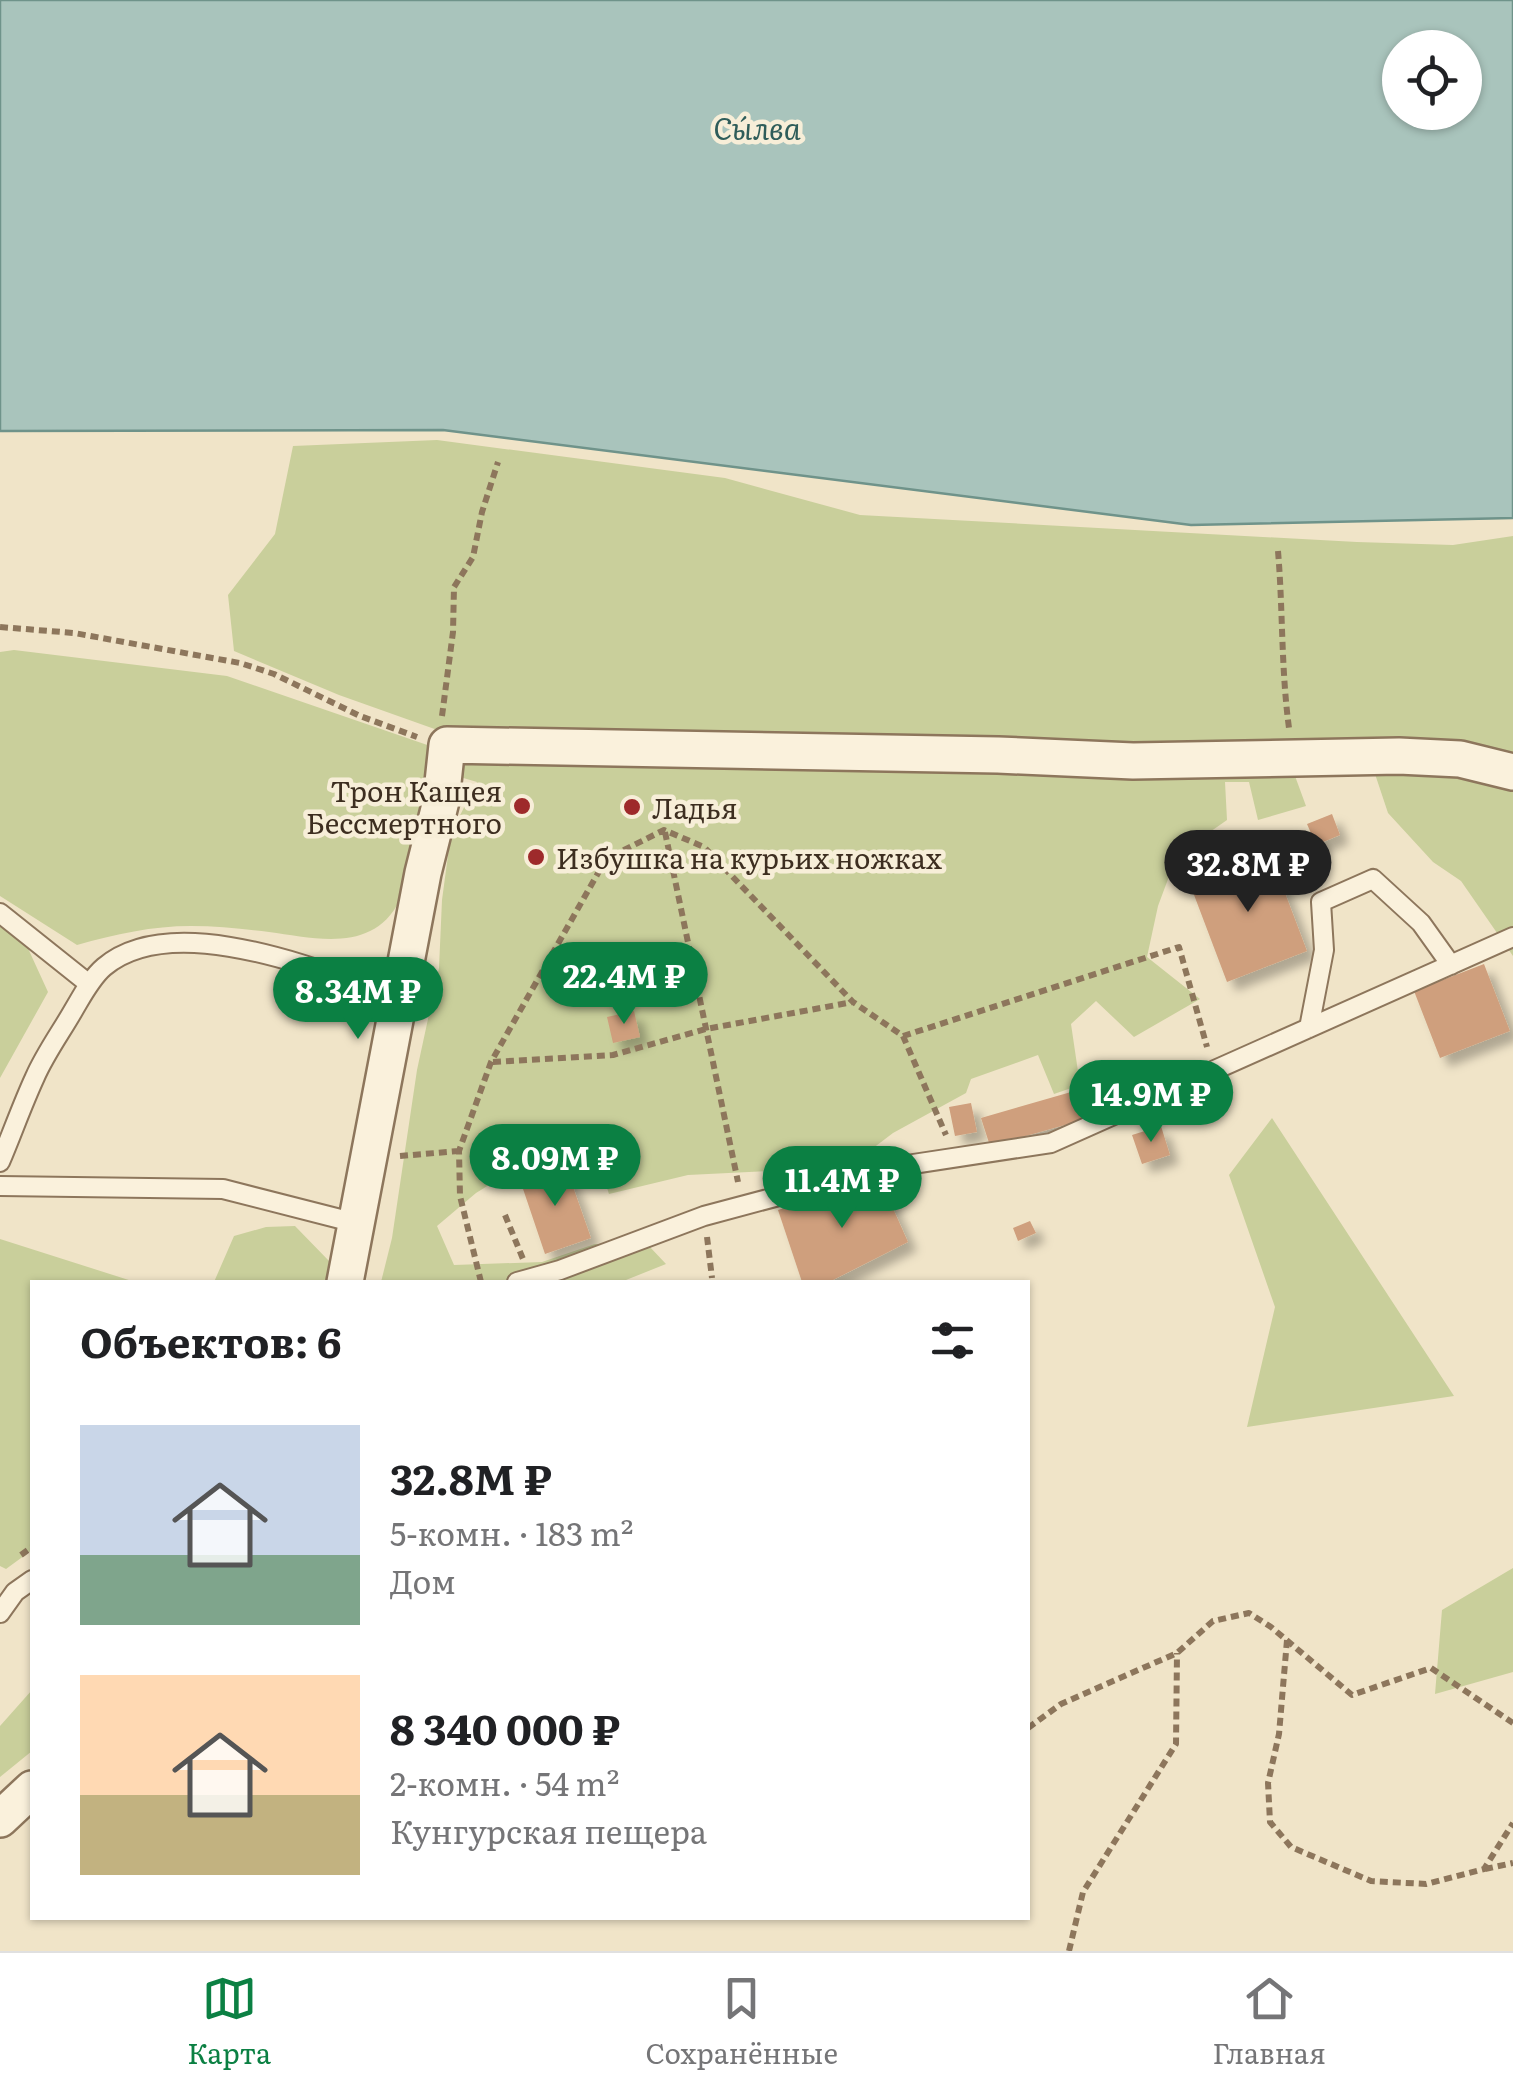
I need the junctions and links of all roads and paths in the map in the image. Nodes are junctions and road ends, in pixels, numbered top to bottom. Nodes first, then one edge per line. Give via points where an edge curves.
1 (498, 462) dead end
2 (1278, 552) dead end
3 (0, 628) edge
4 (443, 744) junction
5 (1283, 758) junction
6 (1513, 772) edge
7 (664, 830) junction
8 (0, 913) edge
9 (1513, 937) edge
10 (1451, 966) junction
11 (89, 984) junction
12 (398, 997) junction
13 (853, 1002) junction
14 (1309, 1028) junction
15 (706, 1029) junction
16 (902, 1036) junction
17 (491, 1062) junction
18 (1213, 1071) junction
19 (459, 1151) junction
20 (370, 1154) junction
21 (956, 1159) junction
22 (0, 1162) edge
23 (0, 1186) edge
24 (743, 1205) junction
25 (505, 1215) dead end
26 (704, 1216) junction
27 (356, 1223) junction
28 (712, 1278) dead end
29 (345, 1280) edge
30 (481, 1280) edge
31 (524, 1280) edge
32 (30, 1581) edge
33 (0, 1613) edge
34 (1287, 1640) junction
35 (1178, 1653) junction
36 (1513, 1722) edge
37 (1030, 1727) edge
38 (30, 1791) edge
39 (0, 1819) edge
40 (1513, 1823) edge
41 (1513, 1863) edge
42 (1484, 1869) junction
43 (1068, 1951) edge

1 - 4 path via 474,557 454,588
2 - 5 path via 1290,736
3 - 4 path via 74,633 240,664
4 - 5 street via 1133,761
4 - 12 street via 441,801
5 - 6 street via 1445,758
7 - 13 path via 704,848
7 - 15 path
7 - 17 path via 606,859
8 - 11 lane
9 - 10 lane
10 - 14 lane
10 - 14 lane via 1421,923 1373,879 1321,902 1324,950
11 - 12 lane via 132,950 176,942 250,952
11 - 22 lane via 36,1073
12 - 20 street
13 - 15 path
13 - 16 path
14 - 18 lane
15 - 17 path via 613,1054
15 - 24 path
16 - 18 path via 1178,947
16 - 21 path
17 - 19 path
18 - 21 lane via 1052,1143
19 - 20 path
19 - 30 path via 460,1196
20 - 27 street
21 - 24 lane via 880,1168
23 - 27 lane via 223,1189
24 - 26 lane
25 - 31 path
26 - 28 path
26 - 31 lane
27 - 29 street
32 - 33 lane
34 - 35 path via 1249,1613 1212,1621
34 - 36 path via 1352,1695 1431,1668
34 - 42 path via 1280,1734 1268,1783 1270,1822 1291,1847 1371,1881 1426,1884
35 - 37 path via 1061,1704
35 - 43 path via 1176,1744 1083,1892
38 - 39 street
40 - 42 path
41 - 42 path

